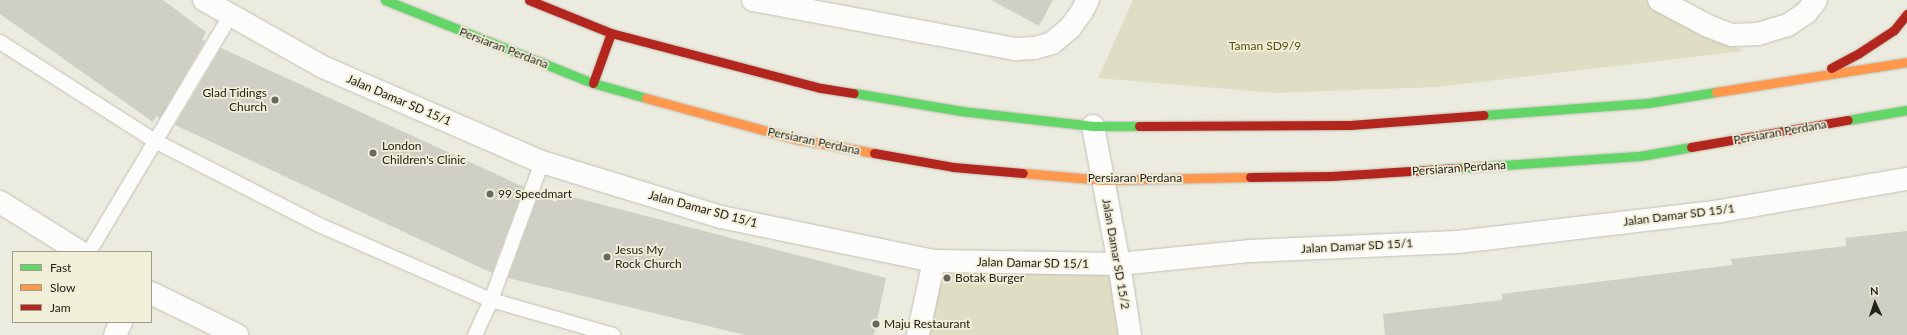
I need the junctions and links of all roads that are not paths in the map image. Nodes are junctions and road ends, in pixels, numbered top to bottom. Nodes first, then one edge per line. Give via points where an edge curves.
1 (204, 0) edge
2 (385, 0) edge
3 (529, 0) edge
4 (753, 0) edge
5 (1088, 0) edge
6 (1659, 0) edge
7 (1816, 0) edge
8 (789, 4) edge
9 (1907, 14) edge
10 (231, 15) junction
11 (611, 33) junction
12 (0, 42) edge
13 (1907, 62) edge
14 (1816, 76) junction
15 (593, 83) junction
16 (1907, 103) edge
17 (1907, 110) edge
18 (1890, 113) junction
19 (1093, 126) junction
20 (155, 141) junction
21 (542, 162) junction
22 (1907, 179) edge
23 (1103, 180) junction
24 (0, 202) edge
25 (78, 251) edge
26 (90, 251) edge
27 (934, 261) junction
28 (1119, 264) junction
29 (152, 293) edge
30 (491, 300) junction
31 (121, 323) edge
32 (115, 335) edge
33 (237, 335) edge
34 (475, 335) edge
35 (613, 335) edge
36 (918, 335) edge
37 (1130, 335) edge

1 - 10 street, Jalan Damar SD 15/1
2 - 15 main road, Persiaran Perdana
3 - 11 main road
4 - 8 street
5 - 8 street via 1070,28 1052,43 1035,48 1016,49
6 - 7 street via 1708,26 1732,35 1758,34 1788,24 1806,13
9 - 14 main road via 1894,30 1859,53
10 - 20 lane
10 - 21 street, Jalan Damar SD 15/1 via 323,67
11 - 15 main road
11 - 19 main road via 821,88 961,111
12 - 20 lane
13 - 14 main road
14 - 19 main road via 1648,103 1350,125
15 - 23 main road, Persiaran Perdana via 796,139 954,167
16 - 18 main road
17 - 18 main road, Persiaran Perdana
18 - 23 main road, Persiaran Perdana via 1640,156 1331,176
19 - 23 street, Jalan Damar SD 15/2
20 - 26 lane
20 - 30 lane via 319,225
21 - 27 street, Jalan Damar SD 15/1 via 721,217
21 - 30 lane
22 - 28 street, Jalan Damar SD 15/1 via 1721,211 1458,242 1250,251
23 - 28 street, Jalan Damar SD 15/2
24 - 25 street
27 - 28 street, Jalan Damar SD 15/1
27 - 36 street
28 - 37 street, Jalan Damar SD 15/2
29 - 33 street
30 - 34 lane
30 - 35 lane
31 - 32 street

